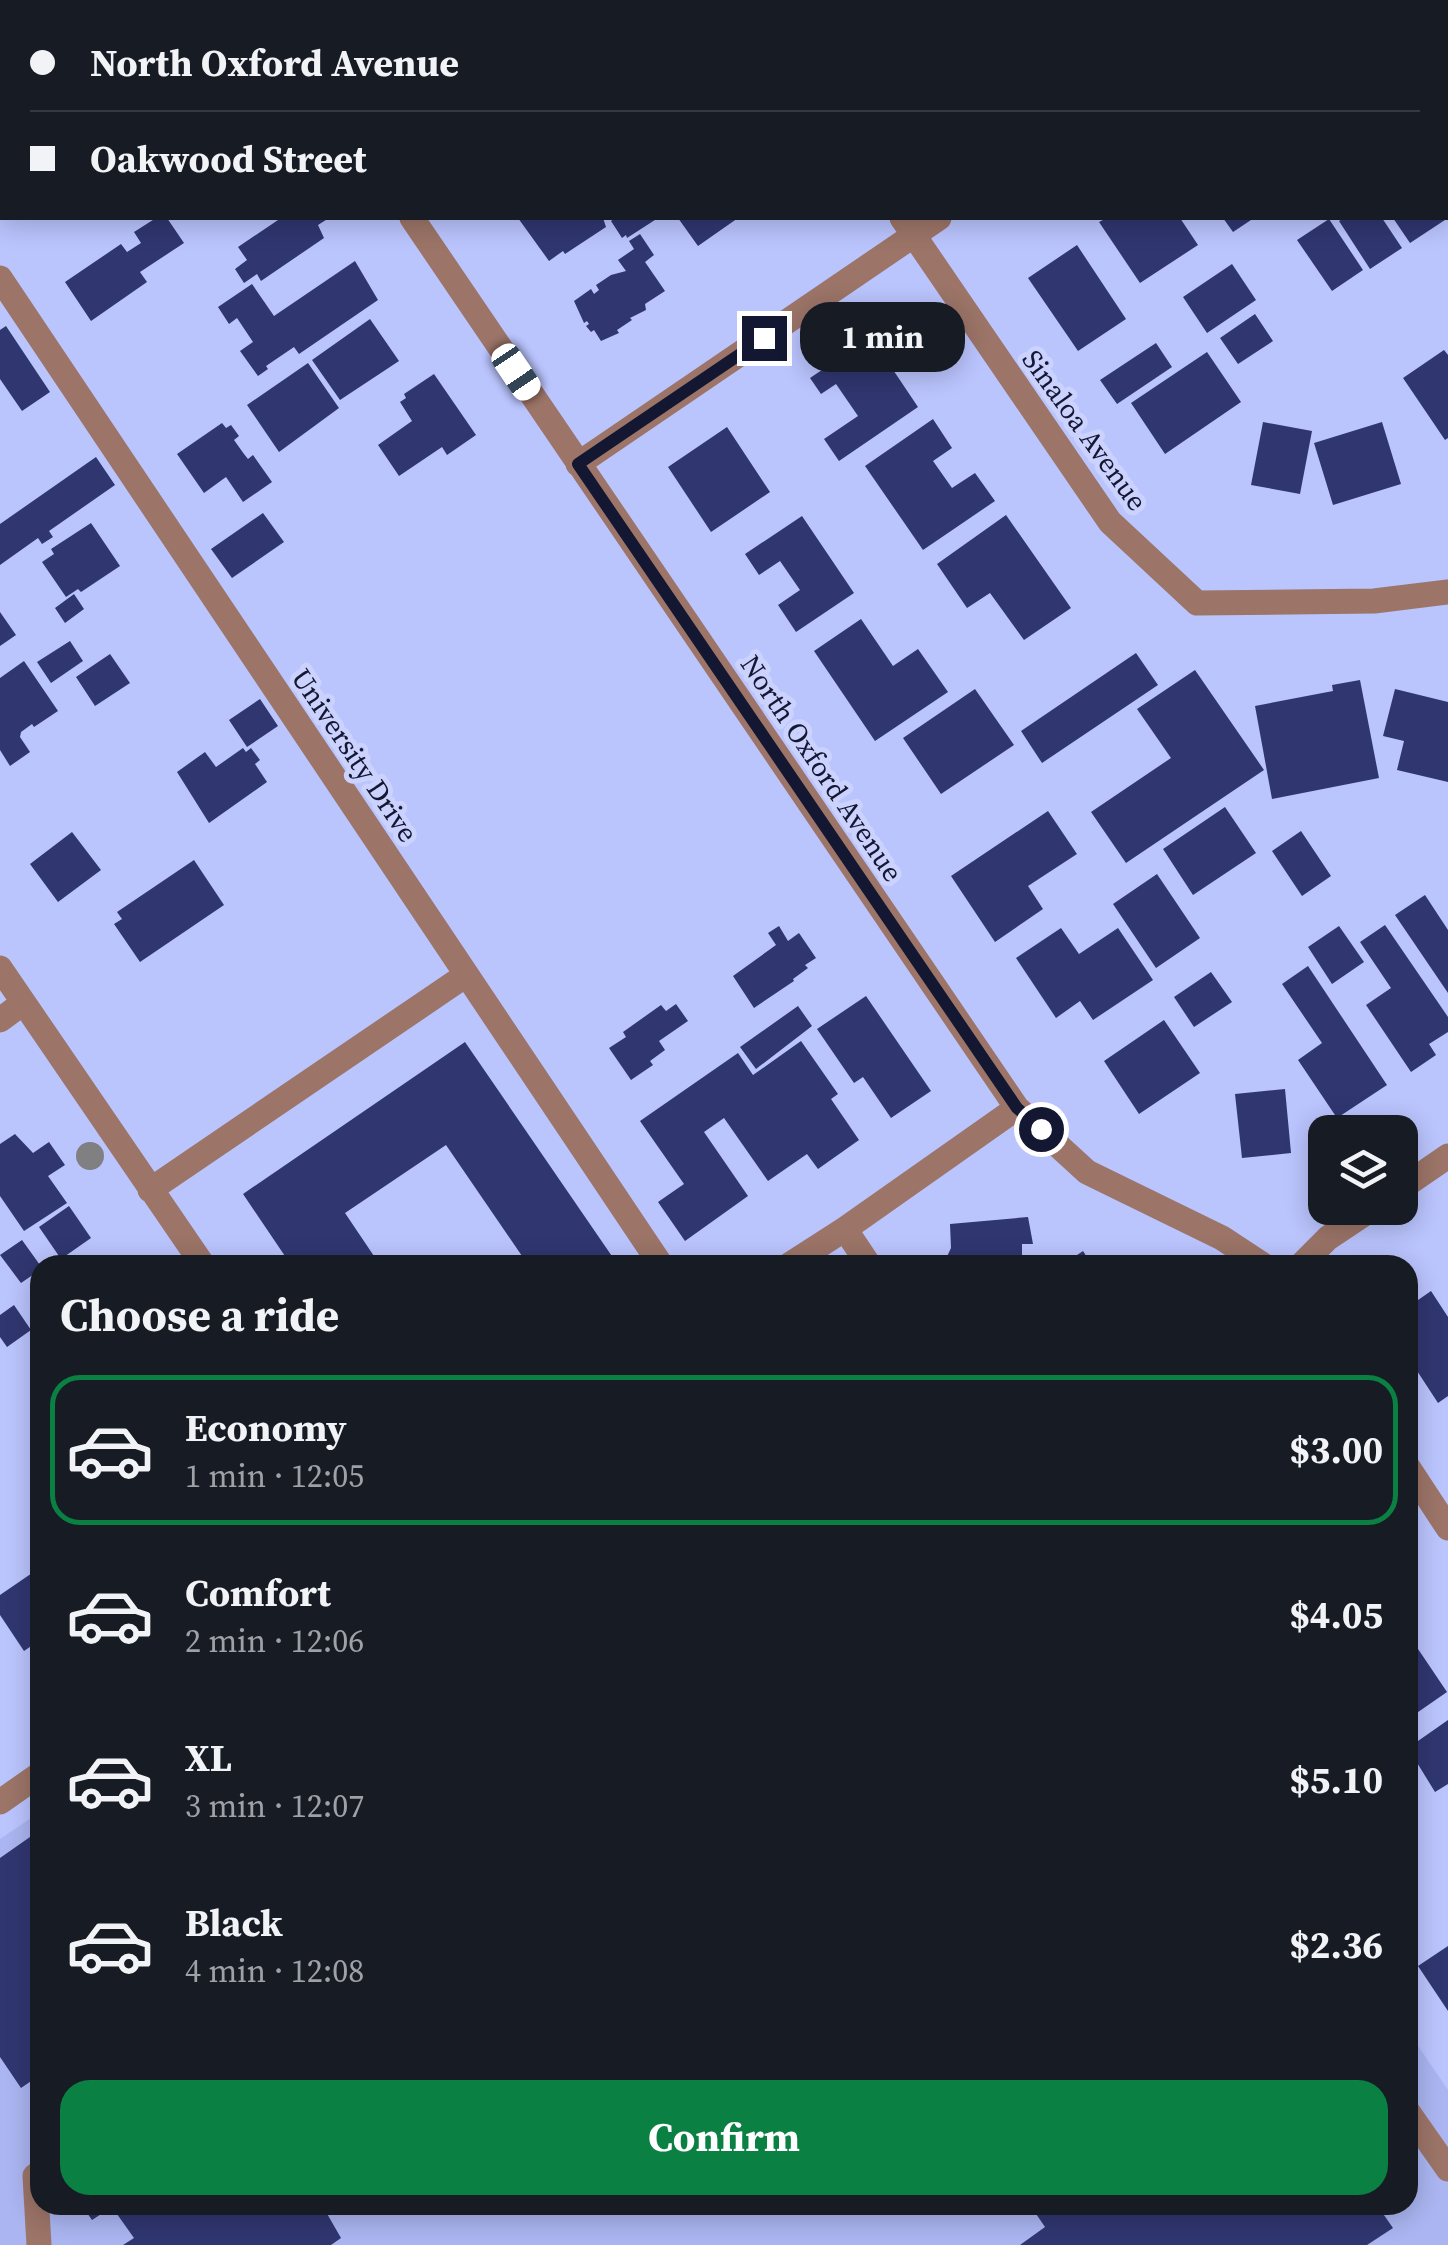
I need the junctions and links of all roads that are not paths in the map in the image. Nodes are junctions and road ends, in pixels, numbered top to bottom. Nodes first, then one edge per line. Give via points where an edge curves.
1 (413, 220) edge
2 (908, 226) edge
3 (0, 278) edge
4 (578, 464) junction
5 (1448, 592) edge
6 (0, 968) edge
7 (466, 975) junction
8 (23, 1003) junction
9 (0, 1020) edge
10 (1017, 1108) junction
11 (1448, 1156) edge
12 (1418, 1177) edge
13 (150, 1190) junction
14 (1348, 1225) edge
15 (845, 1230) junction
16 (196, 1255) edge
17 (654, 1255) edge
18 (805, 1255) edge
19 (862, 1255) edge
20 (1248, 1255) edge
21 (1311, 1255) edge
22 (1418, 1482) edge
23 (1448, 1528) edge
24 (30, 1781) edge
25 (0, 1802) edge
26 (1418, 2126) edge
27 (1448, 2168) edge
28 (37, 2215) edge
29 (39, 2245) edge

1 - 4 street, North Oxford Avenue
2 - 4 street
2 - 5 street, Sinaloa Avenue via 1110,522 1198,603 1374,601
3 - 7 street, University Drive
4 - 10 street, North Oxford Avenue
6 - 8 street
7 - 13 street
7 - 17 street, University Drive
8 - 9 street
8 - 13 street
10 - 15 street
10 - 20 street, North Oxford Avenue via 1087,1172
11 - 12 street
13 - 16 street
14 - 21 street
15 - 18 street
15 - 19 street
22 - 23 street
24 - 25 street
26 - 27 street
28 - 29 street

